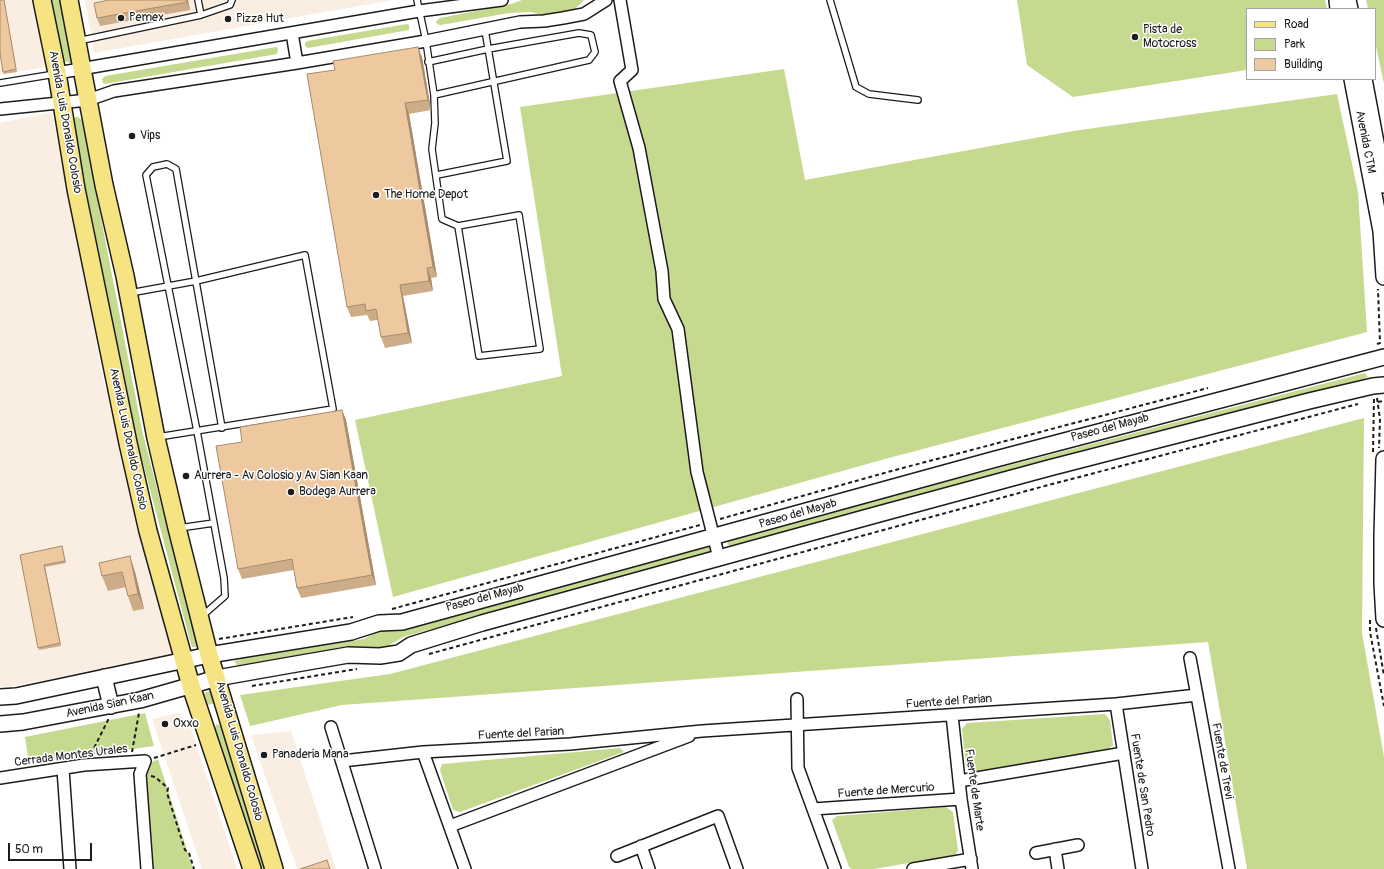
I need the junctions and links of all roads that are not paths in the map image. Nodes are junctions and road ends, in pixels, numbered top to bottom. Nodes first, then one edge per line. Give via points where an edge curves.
1 (42, 0) edge
2 (69, 0) edge
3 (198, 0) edge
4 (232, 0) edge
5 (502, 0) edge
6 (606, 0) edge
7 (623, 0) edge
8 (830, 0) edge
9 (418, 6) edge
10 (201, 15) junction
11 (485, 30) junction
12 (292, 33) junction
13 (78, 41) junction
14 (426, 41) junction
15 (488, 49) junction
16 (428, 62) junction
17 (297, 63) junction
18 (82, 69) junction
19 (57, 73) junction
20 (1352, 80) edge
21 (1364, 80) edge
22 (493, 81) junction
23 (0, 83) edge
24 (434, 95) junction
25 (88, 100) junction
26 (918, 100) dead end
27 (60, 102) junction
28 (0, 109) edge
29 (437, 175) junction
30 (1384, 185) edge
31 (458, 226) junction
32 (1384, 277) edge
33 (196, 281) junction
34 (167, 285) junction
35 (128, 293) junction
36 (1384, 357) edge
37 (1384, 385) edge
38 (222, 428) junction
39 (197, 431) junction
40 (156, 438) junction
41 (1384, 459) edge
42 (214, 523) junction
43 (177, 528) junction
44 (713, 537) junction
45 (719, 558) junction
46 (200, 617) junction
47 (1384, 619) edge
48 (207, 648) junction
49 (1190, 658) dead end
50 (185, 660) junction
51 (104, 677) junction
52 (218, 678) junction
53 (191, 686) junction
54 (1197, 695) junction
55 (0, 697) edge
56 (797, 699) dead end
57 (1116, 704) junction
58 (111, 706) junction
59 (952, 714) junction
60 (0, 724) edge
61 (798, 724) junction
62 (331, 727) dead end
63 (702, 731) junction
64 (423, 752) junction
65 (1124, 753) junction
66 (342, 761) junction
67 (63, 769) junction
68 (0, 778) edge
69 (959, 781) junction
70 (961, 799) junction
71 (813, 809) junction
72 (450, 826) junction
73 (1078, 845) dead end
74 (641, 846) junction
75 (1055, 848) junction
76 (1036, 853) dead end
77 (617, 856) dead end
78 (972, 864) edge
79 (70, 869) edge
80 (147, 869) edge
81 (252, 869) edge
82 (274, 869) edge
83 (375, 869) edge
84 (465, 869) edge
85 (649, 869) edge
86 (737, 869) edge
87 (835, 869) edge
88 (913, 869) edge
89 (1058, 869) edge
90 (1142, 869) edge
91 (1229, 869) edge

1 - 19 main road, Avenida Luis Donaldo Colosio
2 - 13 main road, Avenida Luis Donaldo Colosio
3 - 10 lane
4 - 10 lane via 230,5
5 - 9 street
6 - 11 street via 584,14 520,22
7 - 44 street via 632,70 620,81 638,148 662,271 664,299 678,329 697,472
8 - 26 lane via 856,87 869,94
9 - 12 street
9 - 14 lane
10 - 13 lane
11 - 14 street
11 - 15 lane
12 - 17 street
12 - 18 street
13 - 18 main road, Avenida Luis Donaldo Colosio
14 - 16 lane
14 - 17 street
15 - 16 lane
15 - 22 lane
15 - 22 lane via 579,33 591,35 595,52 589,60
16 - 24 lane
17 - 25 street via 114,91
18 - 19 street
18 - 25 main road, Avenida Luis Donaldo Colosio
19 - 23 lane
19 - 27 main road, Avenida Luis Donaldo Colosio
20 - 32 main road, Avenida CTM via 1381,231
21 - 30 main road, Avenida CTM
22 - 24 lane
22 - 29 lane via 507,161
24 - 29 lane via 435,123 432,149
25 - 27 street
25 - 35 main road, Avenida Luis Donaldo Colosio
27 - 28 street
27 - 50 main road, Avenida Luis Donaldo Colosio via 128,443 148,532
29 - 31 lane via 442,219
31 - 31 lane via 519,215 540,349 479,356
33 - 34 lane
33 - 34 lane via 176,170 167,164 153,167 146,175
33 - 38 lane
33 - 38 lane via 304,255 333,409
34 - 35 lane
34 - 39 lane
35 - 40 main road, Avenida Luis Donaldo Colosio
36 - 44 main road, Paseo del Mayab via 999,458
37 - 45 main road, Paseo del Mayab via 1049,468
38 - 39 lane
39 - 40 lane
39 - 42 lane
40 - 43 main road, Avenida Luis Donaldo Colosio
41 - 47 main road
42 - 43 lane
42 - 46 lane via 225,596
43 - 46 main road, Avenida Luis Donaldo Colosio
44 - 45 street
44 - 48 main road, Paseo del Mayab via 402,622 379,624 351,632
45 - 52 main road, Paseo del Mayab via 482,623 411,645 399,653 380,656 348,655
46 - 48 main road, Avenida Luis Donaldo Colosio
48 - 50 main road
48 - 52 main road, Avenida Luis Donaldo Colosio
49 - 54 street, Fuente de Trevi
50 - 51 main road
50 - 53 main road, Avenida Luis Donaldo Colosio
51 - 55 main road via 16,696
51 - 58 main road
52 - 53 main road, Avenida Sian Kaan
52 - 82 main road, Avenida Luis Donaldo Colosio
53 - 58 main road, Avenida Sian Kaan
53 - 81 main road, Avenida Luis Donaldo Colosio
54 - 57 street, Fuente del Parian
54 - 91 street, Fuente de Trevi
56 - 61 street
57 - 59 street, Fuente del Parian
57 - 65 street, Fuente de San Pedro
58 - 60 main road, Avenida Sian Kaan
59 - 61 street, Fuente del Parian
59 - 69 street, Fuente de Marte
61 - 63 street, Fuente del Parian
61 - 71 street via 798,768
62 - 66 street
63 - 64 street, Fuente del Parian via 570,744
63 - 72 street, Fuente del Parian
64 - 66 street, Fuente del Parian
64 - 72 street
65 - 69 street
65 - 90 street, Fuente de San Pedro
66 - 83 street
67 - 68 street, Cerrada Montes Urales
67 - 79 street
67 - 80 street, Cerrada Montes Urales via 145,761 140,774
69 - 70 street, Fuente de Marte
70 - 71 street, Fuente de Mercurio
70 - 78 street, Fuente de Marte
71 - 87 street
72 - 84 street
73 - 75 street
74 - 77 street
74 - 85 street
74 - 86 street via 718,816
75 - 76 street
75 - 89 street
78 - 88 street

